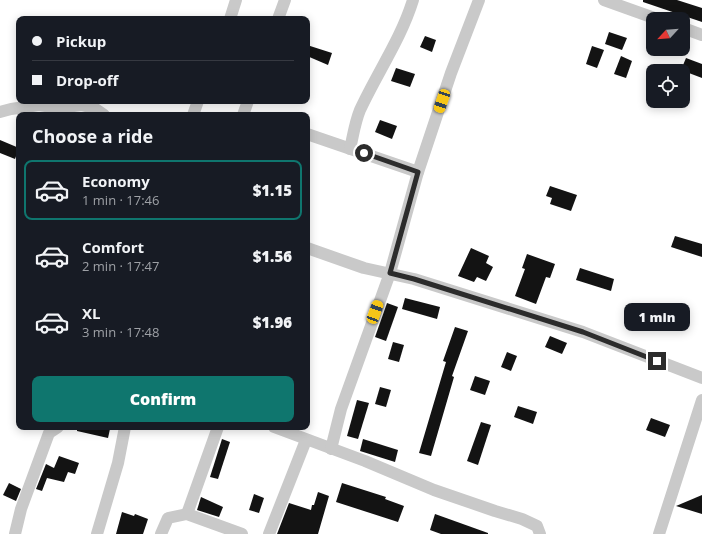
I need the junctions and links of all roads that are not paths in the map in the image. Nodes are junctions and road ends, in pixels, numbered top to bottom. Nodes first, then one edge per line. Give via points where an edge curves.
1 (236, 0) edge
2 (285, 0) edge
3 (413, 0) edge
4 (479, 0) edge
5 (604, 0) edge
6 (646, 15) edge
7 (231, 16) edge
8 (279, 16) edge
9 (690, 31) edge
10 (702, 35) edge
11 (0, 112) edge
12 (100, 112) edge
13 (310, 135) edge
14 (350, 149) junction
15 (418, 172) junction
16 (310, 249) edge
17 (390, 273) junction
18 (702, 378) edge
19 (702, 400) edge
20 (54, 430) edge
21 (124, 430) edge
22 (217, 430) edge
23 (281, 430) edge
24 (306, 440) junction
25 (331, 449) junction
26 (187, 514) junction
27 (15, 534) edge
28 (97, 534) edge
29 (161, 534) edge
30 (242, 534) edge
31 (269, 534) edge
32 (540, 534) edge
33 (659, 534) edge

1 - 7 street
2 - 8 street
3 - 14 street via 396,42 359,112
4 - 15 street
5 - 6 street
9 - 10 street
11 - 12 street via 39,105 59,108 82,105
13 - 14 street
14 - 15 street
15 - 17 street
16 - 17 street via 364,268
17 - 18 street via 583,332
17 - 25 street via 342,409
19 - 33 street
20 - 27 street via 49,434 21,509
21 - 28 street via 118,463
22 - 26 street
23 - 24 street
24 - 25 street
24 - 31 street
25 - 32 street via 434,490 522,519 537,526
26 - 29 street via 168,518
26 - 30 street

